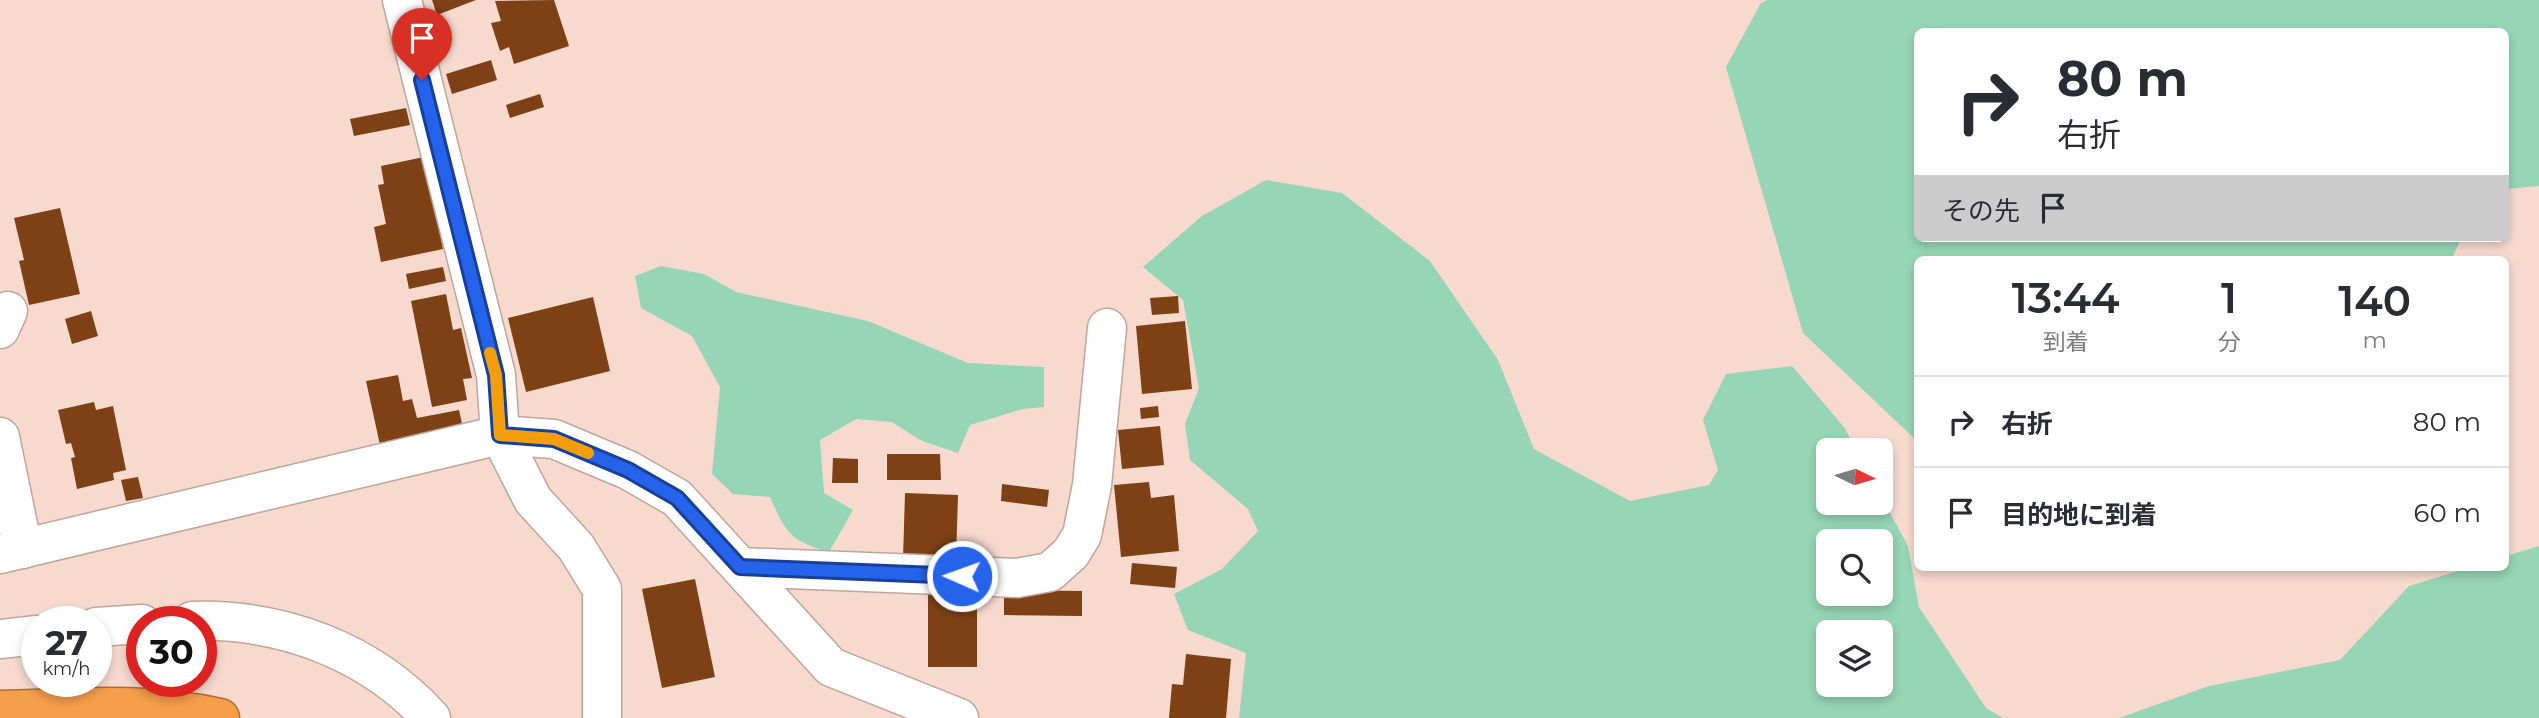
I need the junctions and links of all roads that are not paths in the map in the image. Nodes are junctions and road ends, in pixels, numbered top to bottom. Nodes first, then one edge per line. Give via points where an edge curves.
1 (402, 0) edge
2 (1107, 328) dead end
3 (500, 435) junction
4 (0, 437) edge
5 (11, 552) edge
6 (740, 567) junction
7 (217, 621) edge
8 (21, 637) edge
9 (0, 639) edge
10 (0, 710) edge
11 (220, 718) edge
12 (431, 718) edge
13 (602, 718) edge
14 (959, 718) edge

1 - 3 street via 496,375
2 - 6 street via 1092,485 1082,535 1050,572 1017,578
3 - 5 street
3 - 6 street via 554,439 628,470 677,498
3 - 13 street via 533,500 576,547 602,589
4 - 5 street
6 - 14 street via 831,667
7 - 12 street via 241,621 301,634 360,660 411,696
8 - 9 street
10 - 11 highway via 113,705

